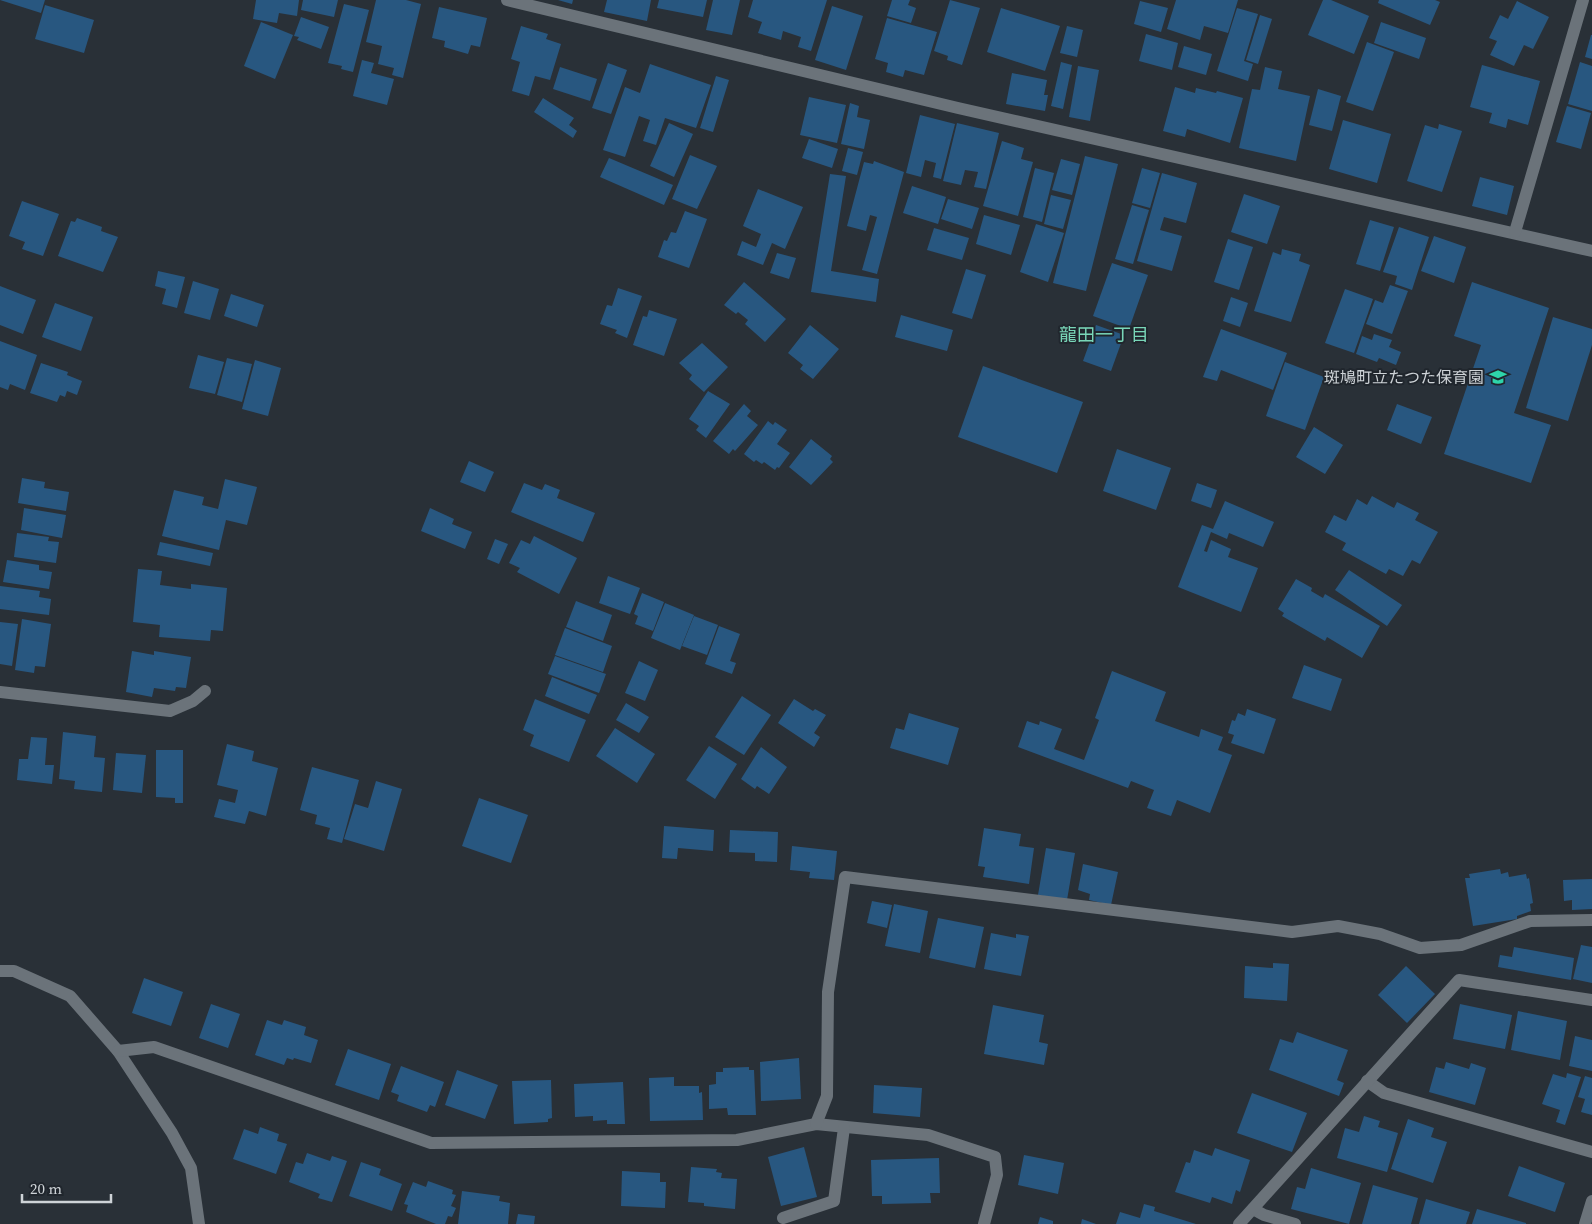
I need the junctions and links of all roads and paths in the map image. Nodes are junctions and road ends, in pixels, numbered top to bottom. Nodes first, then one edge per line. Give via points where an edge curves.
1 (507, 0) edge
2 (1583, 0) edge
3 (1515, 232) junction
4 (1592, 251) edge
5 (205, 691) dead end
6 (0, 692) edge
7 (1592, 920) edge
8 (0, 971) edge
9 (1592, 1000) edge
10 (118, 1051) junction
11 (1367, 1081) junction
12 (816, 1124) junction
13 (844, 1128) junction
14 (1592, 1152) edge
15 (1592, 1201) edge
16 (1253, 1209) junction
17 (782, 1218) dead end
18 (199, 1224) edge
19 (984, 1224) edge
20 (1238, 1224) edge
21 (1295, 1224) edge
22 (1584, 1224) edge

1 - 3 street via 958,108
2 - 3 street
3 - 4 street
5 - 6 street via 193,701 170,711
7 - 12 street via 1530,921 1461,945 1420,948 1380,934 1338,926 1292,932 845,877 828,992 826,1096
8 - 10 street via 14,972 70,996
9 - 11 street via 1459,980
10 - 12 street via 154,1047 431,1143 737,1140
10 - 18 street via 191,1168
11 - 14 street via 1384,1093
11 - 16 street
12 - 13 street
13 - 17 street via 834,1201
13 - 19 street via 928,1135 996,1157 997,1175
15 - 22 street
16 - 20 street
16 - 21 street

